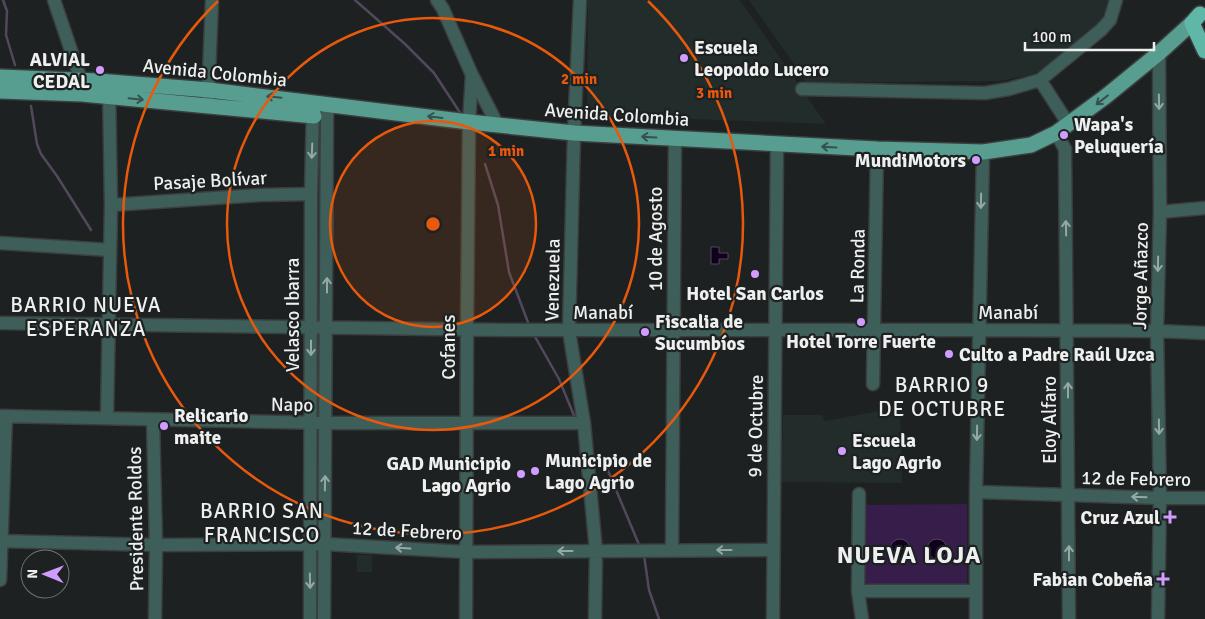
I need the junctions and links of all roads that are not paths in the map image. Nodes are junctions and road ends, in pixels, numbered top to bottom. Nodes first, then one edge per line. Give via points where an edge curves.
1 (54, 0) edge
2 (212, 0) edge
3 (437, 0) edge
4 (580, 0) edge
5 (1116, 0) edge
6 (1200, 15) edge
7 (1205, 51) edge
8 (1159, 53) junction
9 (472, 75) junction
10 (0, 77) edge
11 (1040, 80) junction
12 (82, 87) junction
13 (109, 89) junction
14 (802, 89) dead end
15 (209, 90) junction
16 (0, 91) edge
17 (329, 104) junction
18 (208, 107) junction
19 (313, 109) junction
20 (469, 122) junction
21 (497, 124) junction
22 (1062, 129) junction
23 (574, 133) junction
24 (675, 139) junction
25 (777, 144) junction
26 (877, 149) junction
27 (983, 152) junction
28 (311, 194) junction
29 (111, 205) junction
30 (1205, 208) edge
31 (1160, 212) junction
32 (0, 243) edge
33 (110, 250) junction
34 (0, 323) edge
35 (108, 325) junction
36 (311, 328) junction
37 (326, 328) junction
38 (467, 330) junction
39 (569, 330) junction
40 (776, 330) junction
41 (874, 330) junction
42 (978, 330) junction
43 (674, 331) junction
44 (1068, 331) junction
45 (1157, 331) junction
46 (1205, 333) edge
47 (873, 384) dead end
48 (3, 416) edge
49 (107, 418) junction
50 (153, 420) junction
51 (310, 423) junction
52 (325, 423) junction
53 (467, 423) junction
54 (584, 423) junction
55 (976, 492) junction
56 (858, 494) dead end
57 (1069, 495) junction
58 (1160, 498) junction
59 (1205, 498) edge
60 (1, 540) edge
61 (324, 544) junction
62 (156, 545) junction
63 (310, 545) junction
64 (672, 550) junction
65 (772, 550) junction
66 (596, 551) junction
67 (467, 552) junction
68 (0, 580) edge
69 (858, 591) junction
70 (976, 591) junction
71 (155, 619) edge
72 (310, 619) edge
73 (324, 619) edge
74 (466, 619) edge
75 (595, 619) edge
76 (773, 619) edge
77 (862, 619) edge
78 (976, 619) edge
79 (1068, 619) edge
80 (1158, 619) edge

1 - 12 street
2 - 15 street
3 - 9 street, Cofanes
4 - 23 street, Venezuela
5 - 11 street via 1110,20 1101,30
6 - 7 highway
6 - 8 main road, Avenida Colombia
8 -> 22 main road, Avenida Colombia
8 -> 31 street, Jorge Añazco
9 - 20 street, Cofanes
9 - 21 street, Cofanes
10 - 12 main road, Avenida Colombia
11 - 14 street via 985,93
11 - 22 street, Eloy Alfaro
12 - 13 main road, Avenida Colombia
12 - 16 main road, Avenida Colombia
13 - 15 main road, Avenida Colombia
13 -> 18 main road, Avenida Colombia
13 - 29 street
15 - 18 street
19 -> 15 main road, Avenida Colombia
17 - 19 main road, Avenida Colombia
20 -> 17 main road, Avenida Colombia
37 -> 17 street, Velasco Ibarra
18 - 19 main road, Avenida Colombia
19 -> 28 street, Velasco Ibarra
20 - 21 main road, Avenida Colombia
20 - 38 street, Cofanes
21 - 23 main road, Avenida Colombia
22 - 27 main road, Avenida Colombia via 1031,144
44 -> 22 street, Eloy Alfaro
24 -> 23 main road, Avenida Colombia
23 - 39 street, Venezuela
24 - 25 main road, Avenida Colombia
24 - 43 street, 10 de Agosto
26 -> 25 main road, Avenida Colombia
25 - 40 street, 9 de Octubre
26 - 27 main road, Avenida Colombia
26 - 41 street, La Ronda
27 -> 42 street
28 - 29 street, Pasaje Bolívar
28 - 36 street, Velasco Ibarra
29 - 33 street
30 - 31 street
31 -> 45 street, Jorge Añazco
32 - 33 street
33 - 35 street
34 - 35 street, Manabí
35 - 36 street, Manabí
35 - 49 street
36 - 37 street, Manabí
36 -> 51 street, Velasco Ibarra
37 - 38 street, Manabí
37 - 52 street, Velasco Ibarra
38 - 39 street, Manabí
38 - 53 street, Cofanes
39 - 43 street, Manabí
39 - 54 street, Venezuela
40 - 41 street, Manabí
40 - 43 street, Manabí
40 - 65 street, 9 de Octubre
41 - 42 street, Manabí
41 - 47 street, La Ronda
42 - 44 street, Manabí
42 -> 55 street
43 - 64 street, 10 de Agosto
44 - 45 street, Manabí
57 -> 44 street, Eloy Alfaro
45 - 46 street, Manabí
45 -> 58 street, Jorge Añazco
48 - 49 street, Napo
48 - 60 street
49 - 50 street, Napo
50 - 51 street, Napo
50 - 62 street, Presidente Roldos
51 - 52 street, Napo
51 - 63 street, Velasco Ibarra
52 - 53 street, Napo
61 -> 52 street, Velasco Ibarra
53 - 54 street, Napo
53 - 67 street, Cofanes
54 - 66 street, Venezuela
55 - 57 street, 12 de Febrero
55 - 70 street
56 - 69 street
58 -> 57 street, 12 de Febrero
79 -> 57 street, Eloy Alfaro
58 - 59 street, 12 de Febrero
58 - 80 street, Jorge Añazco
60 - 62 street, 12 de Febrero
60 - 68 street
61 - 63 street, 12 de Febrero
67 -> 61 street, 12 de Febrero
61 - 73 street, Velasco Ibarra
62 - 63 street, 12 de Febrero
62 - 71 street, Presidente Roldos
63 -> 72 street, Velasco Ibarra
65 -> 64 street
64 - 66 street, 12 de Febrero
65 - 76 street, 9 de Octubre
66 -> 67 street, 12 de Febrero
66 - 75 street, Venezuela
67 - 74 street, Cofanes
69 - 70 street
69 - 77 street
70 - 78 street

